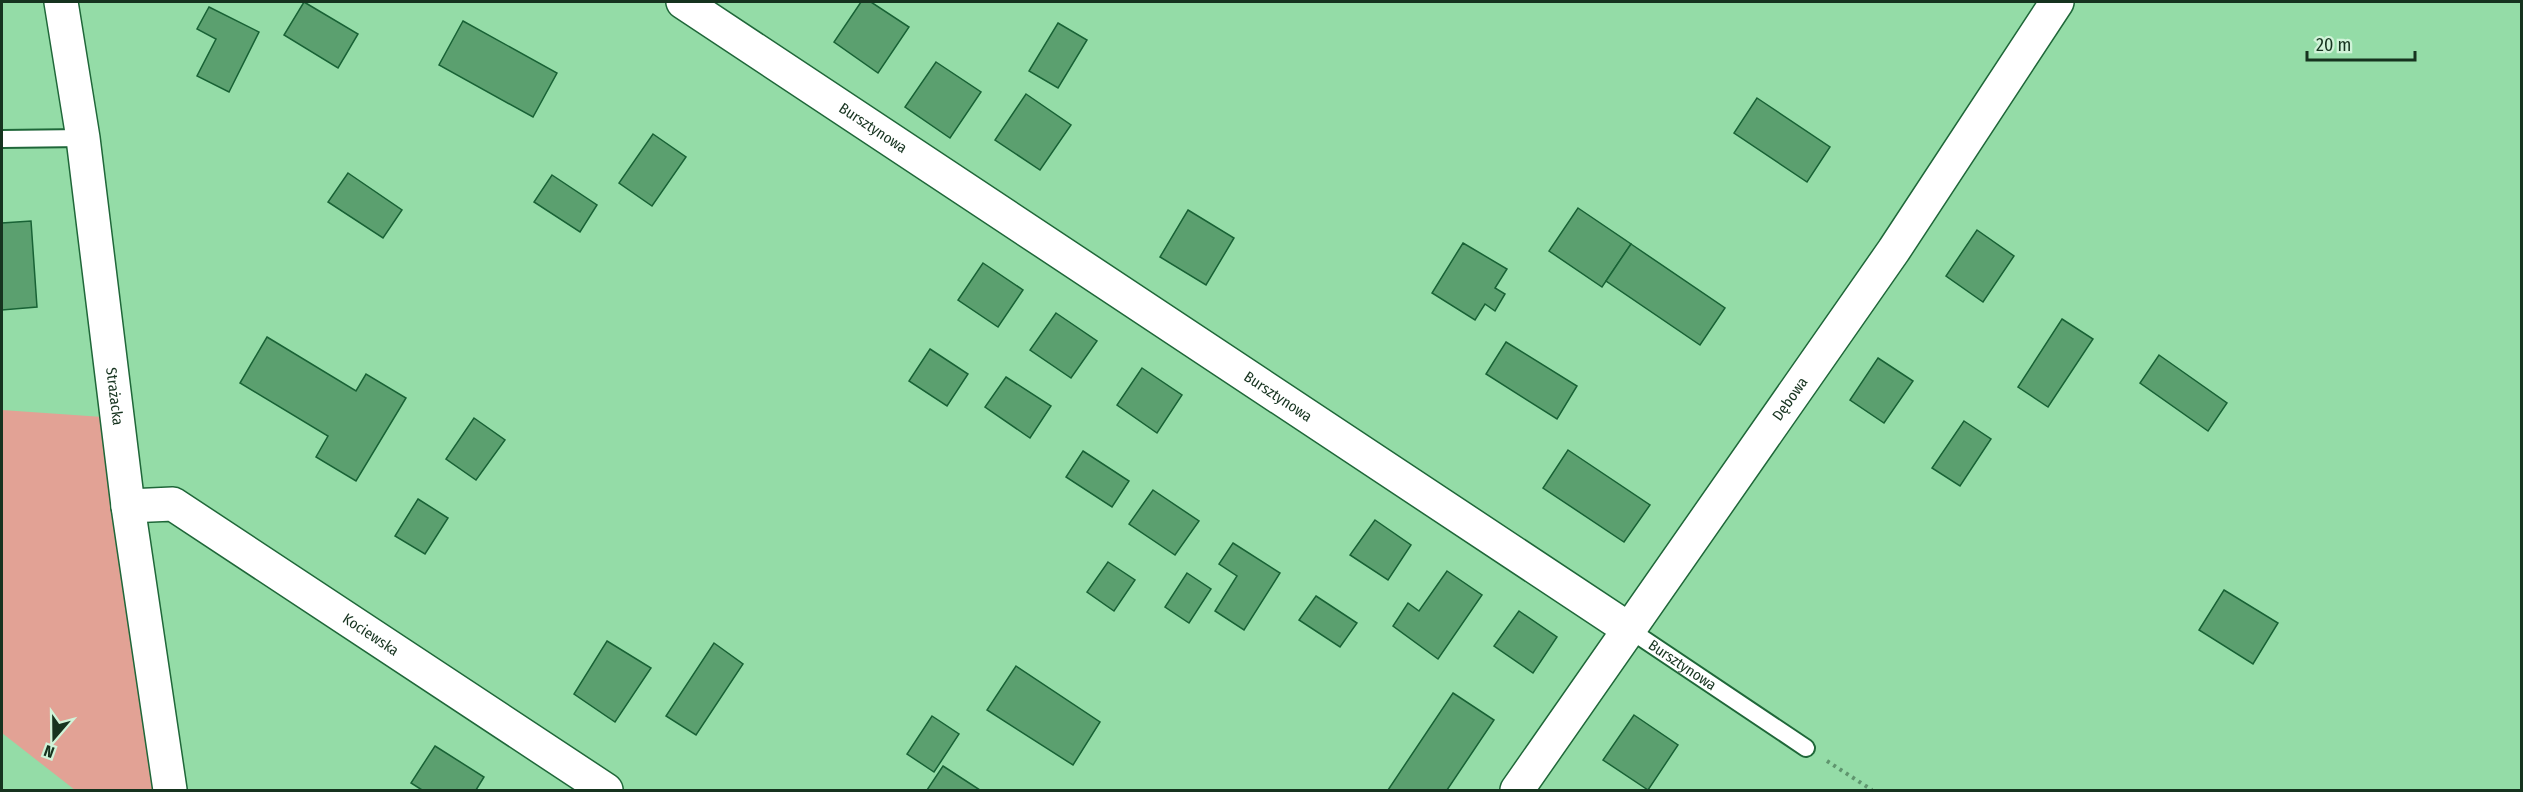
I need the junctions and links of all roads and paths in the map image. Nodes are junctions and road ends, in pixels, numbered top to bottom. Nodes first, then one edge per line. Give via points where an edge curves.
1 (61, 2) edge
2 (683, 2) edge
3 (2057, 2) edge
4 (83, 138) junction
5 (2, 139) edge
6 (128, 506) junction
7 (1630, 630) junction
8 (1806, 748) joint
9 (170, 790) edge
10 (606, 790) edge
11 (1517, 790) edge
12 (1872, 790) edge

1 - 4 street, Strażacka
2 - 7 street, Bursztynowa
3 - 7 street, Dębowa via 1894,250
4 - 5 lane
4 - 6 street, Strażacka
6 - 9 street, Strażacka
6 - 10 street, Kociewska via 173,504
7 - 8 lane, Bursztynowa
7 - 11 street, Dębowa
8 - 12 path

